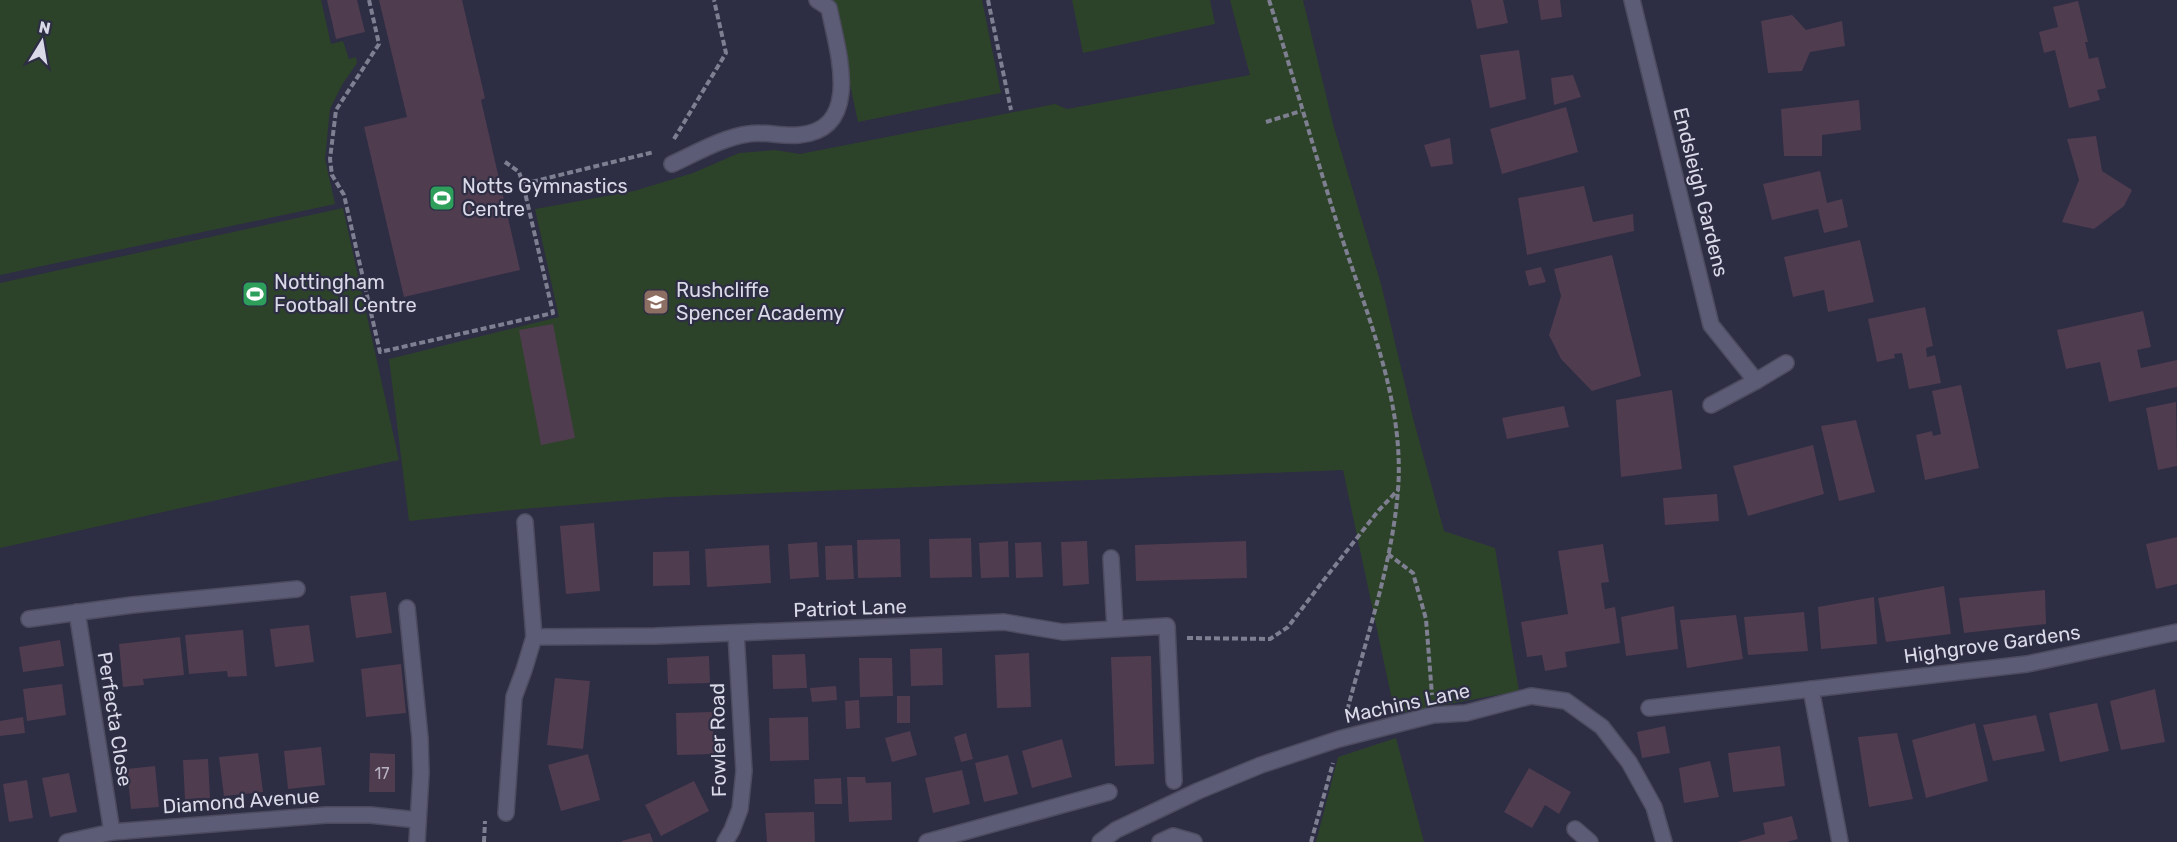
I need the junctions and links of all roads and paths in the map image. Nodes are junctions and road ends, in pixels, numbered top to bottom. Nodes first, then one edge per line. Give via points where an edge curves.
1 (369, 0) edge
2 (714, 0) edge
3 (817, 0) edge
4 (988, 0) edge
5 (1269, 0) edge
6 (1632, 0) edge
7 (1011, 110) dead end
8 (1302, 111) junction
9 (1266, 122) dead end
10 (668, 149) junction
11 (505, 162) dead end
12 (672, 164) joint
13 (523, 184) junction
14 (1786, 363) dead end
15 (1755, 381) junction
16 (1710, 405) dead end
17 (1398, 489) junction
18 (525, 522) dead end
19 (1388, 554) junction
20 (1111, 558) dead end
21 (297, 589) dead end
22 (406, 608) dead end
23 (77, 612) junction
24 (29, 619) dead end
25 (1167, 626) junction
26 (1115, 627) junction
27 (2177, 632) edge
28 (736, 633) junction
29 (534, 637) junction
30 (1811, 689) junction
31 (1649, 708) dead end
32 (1433, 715) junction
33 (1339, 739) junction
34 (1174, 781) dead end
35 (1108, 792) dead end
36 (506, 813) dead end
37 (418, 820) junction
38 (1575, 829) dead end
39 (112, 832) junction
40 (67, 842) edge
41 (417, 842) edge
42 (725, 842) edge
43 (927, 842) edge
44 (1100, 842) edge
45 (1160, 842) edge
46 (1194, 842) edge
47 (1311, 842) edge
48 (1590, 842) edge
49 (1664, 842) edge
50 (1840, 842) edge

1 - 13 path via 379,44 336,110 330,159 332,175 344,195 380,352 553,313
2 - 10 path via 726,53
3 - 12 street via 829,8 842,76 840,101 833,118 821,130 800,135 739,136
4 - 7 path
5 - 8 path
6 - 15 street, Endsleigh Gardens via 1711,325
8 - 9 path
8 - 17 path via 1388,382 1398,439
10 - 12 path
10 - 13 path
11 - 13 path via 519,171
14 - 15 street
15 - 16 street
17 - 19 path
17 - 25 path via 1288,627 1270,639 1188,639
18 - 29 street
19 - 32 path via 1413,573 1421,600 1426,619
19 - 33 path
20 - 26 street
21 - 23 street
22 - 37 street via 420,738
23 - 24 street
23 - 39 street, Perfecta Close
25 - 26 street, Patriot Lane
25 - 34 street
26 - 28 street, Patriot Lane via 1063,632 1004,622
27 - 30 street, Highgrove Gardens via 2027,664
28 - 29 street, Patriot Lane
28 - 42 street, Fowler Road via 744,771 740,809
29 - 36 street via 514,697
30 - 31 street, Highgrove Gardens
30 - 50 street
32 - 33 street, Machins Lane
32 - 49 street, Machins Lane via 1466,712 1531,696 1566,701 1602,727 1629,762 1654,807
33 - 44 street, Machins Lane via 1198,791 1116,830
33 - 47 path
35 - 43 street
37 - 39 street, Diamond Avenue via 326,815
37 - 41 street
38 - 48 street
39 - 40 street, Diamond Avenue
45 - 46 street via 1173,836

